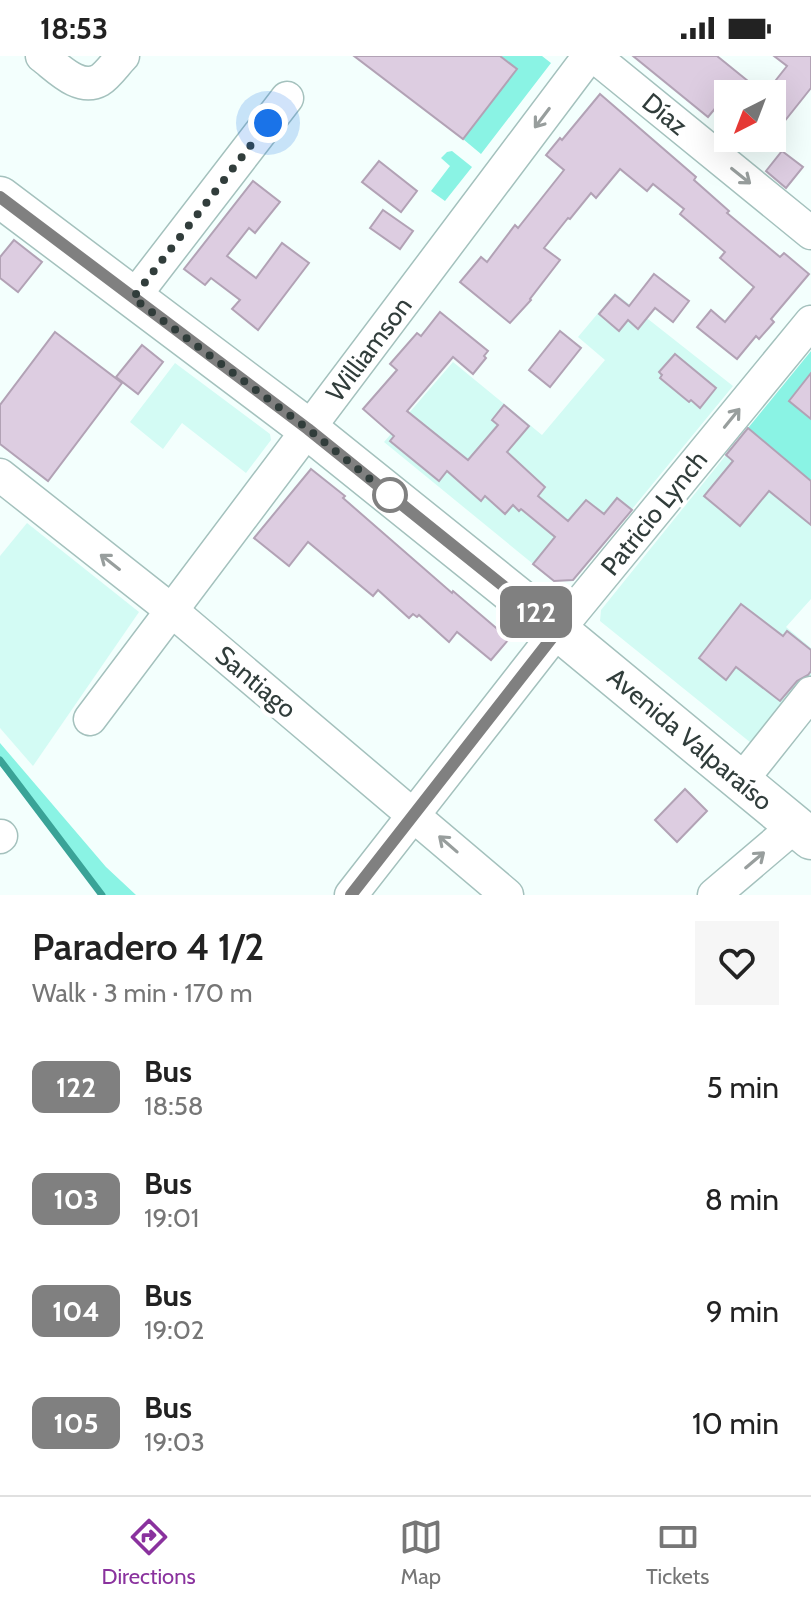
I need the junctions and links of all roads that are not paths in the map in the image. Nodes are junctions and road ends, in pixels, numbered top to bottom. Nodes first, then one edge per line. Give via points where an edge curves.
1 (42, 56) edge
2 (123, 56) edge
3 (592, 56) edge
4 (287, 98) dead end
5 (5, 211) edge
6 (811, 233) edge
7 (133, 298) junction
8 (811, 322) edge
9 (308, 429) junction
10 (0, 475) edge
11 (171, 610) junction
12 (558, 630) junction
13 (811, 693) edge
14 (90, 719) dead end
15 (741, 781) junction
16 (413, 814) junction
17 (803, 832) edge
18 (351, 895) edge
19 (507, 895) edge
20 (714, 895) edge

1 - 2 street via 86,84 100,80
3 -> 6 street, Díaz
3 -> 9 street, Williamson
4 - 7 street
5 - 7 main road, Avenida Valparaíso
7 - 9 main road, Avenida Valparaíso
12 -> 8 street, Patricio Lynch
9 - 11 street, Williamson
9 - 12 main road, Avenida Valparaíso
11 -> 10 street, Santiago
11 - 14 street, Williamson
11 - 16 street, Santiago
12 - 15 main road, Avenida Valparaíso
12 - 16 street, Patricio Lynch
13 - 15 street
15 - 17 main road, Avenida Valparaíso
16 - 18 street, Patricio Lynch
19 -> 16 street, Santiago
20 -> 17 street

